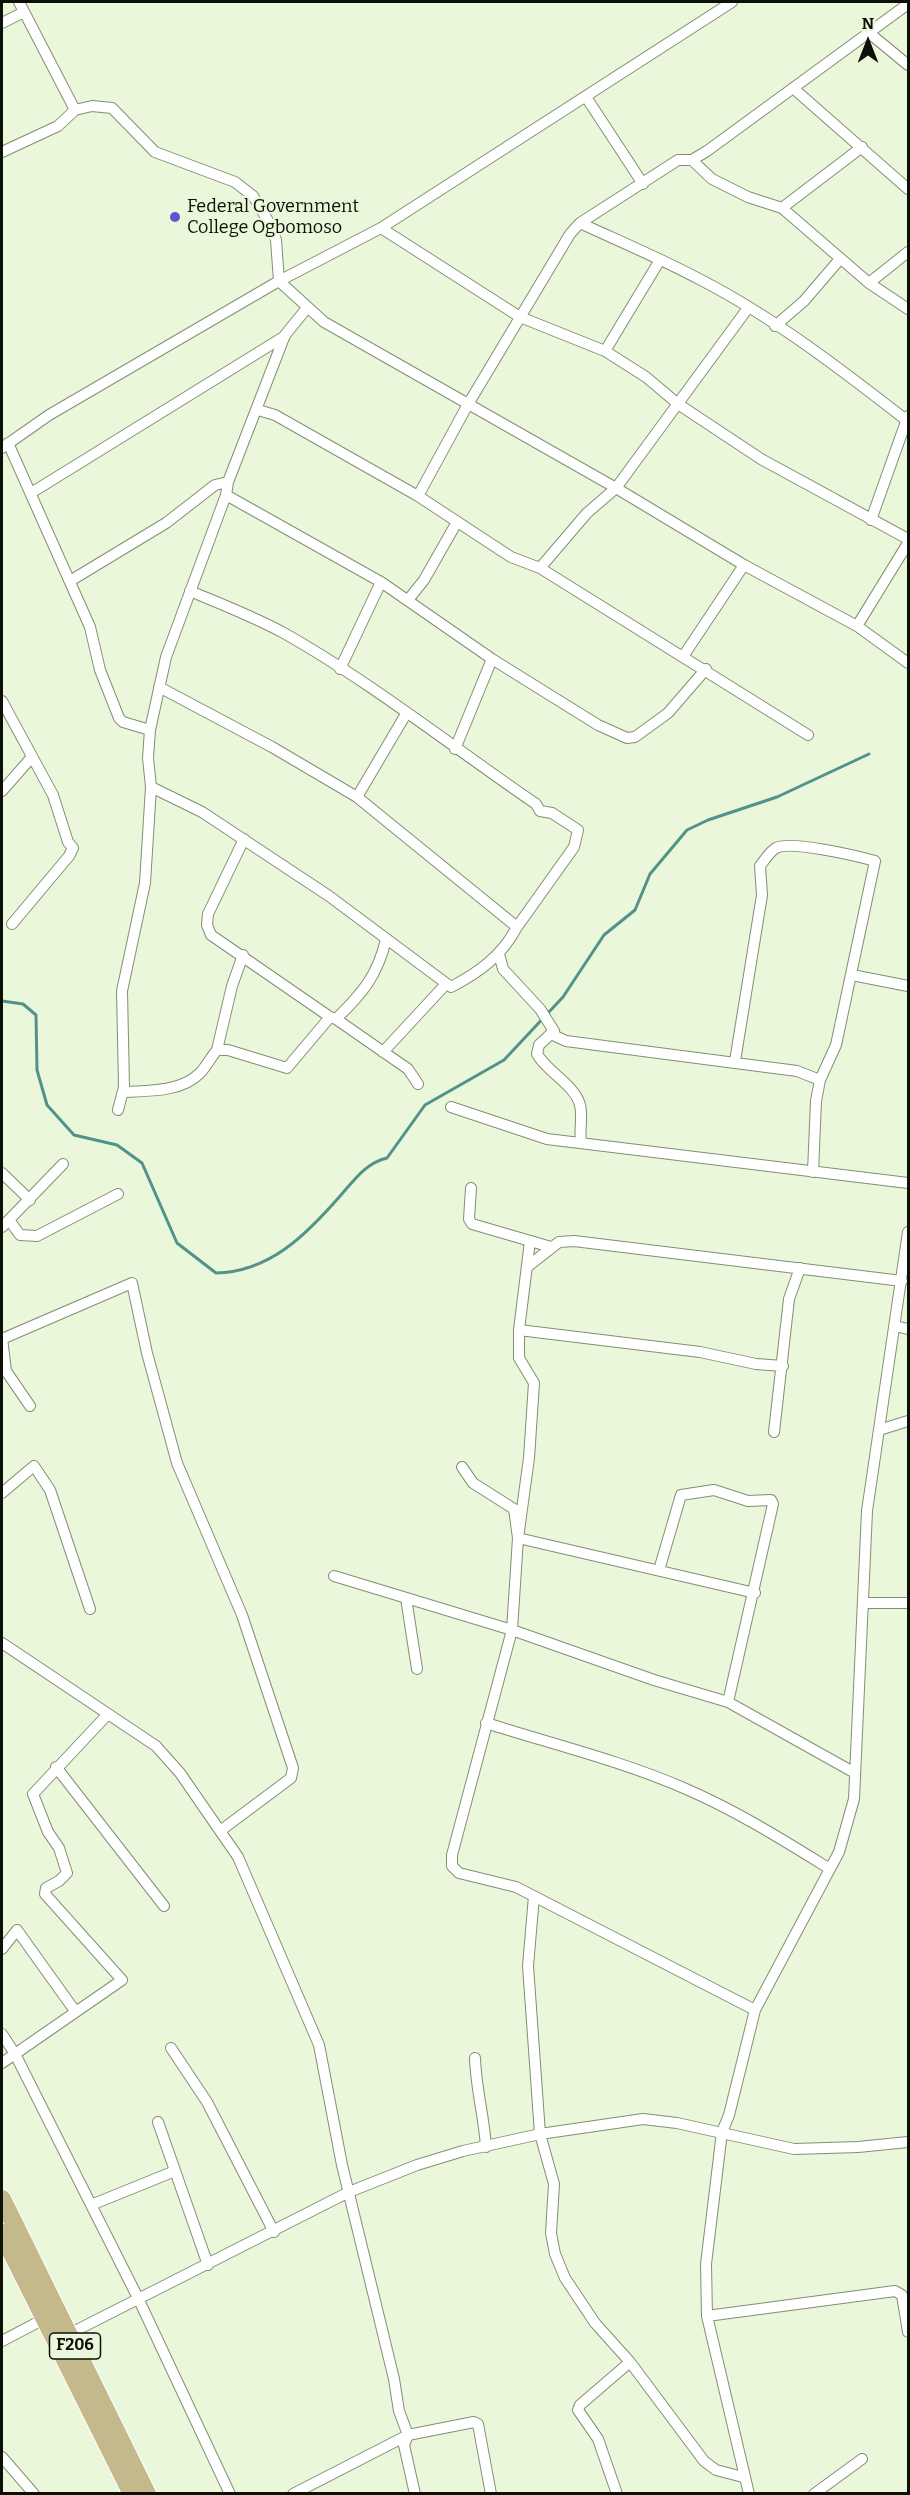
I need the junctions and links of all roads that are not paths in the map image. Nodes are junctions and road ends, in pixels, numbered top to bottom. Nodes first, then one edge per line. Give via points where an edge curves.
1 (19, 2) edge
2 (732, 2) edge
3 (909, 4) edge
4 (24, 12) junction
5 (2, 23) edge
6 (868, 32) junction
7 (909, 64) edge
8 (793, 87) junction
9 (586, 97) junction
10 (75, 110) junction
11 (862, 147) junction
12 (2, 152) edge
13 (692, 160) junction
14 (643, 184) junction
15 (909, 189) edge
16 (782, 208) junction
17 (580, 224) junction
18 (381, 228) junction
19 (909, 252) edge
20 (840, 259) junction
21 (660, 260) junction
22 (279, 282) junction
23 (868, 283) junction
24 (307, 308) junction
25 (748, 308) junction
26 (909, 309) edge
27 (520, 318) junction
28 (776, 326) junction
29 (285, 336) junction
30 (605, 351) junction
31 (678, 404) junction
32 (467, 406) junction
33 (258, 410) junction
34 (907, 418) edge
35 (5, 446) edge
36 (228, 482) junction
37 (616, 488) junction
38 (32, 493) junction
39 (226, 495) junction
40 (418, 496) junction
41 (871, 520) junction
42 (457, 522) junction
43 (909, 541) edge
44 (744, 565) junction
45 (540, 568) junction
46 (70, 581) junction
47 (381, 582) junction
48 (190, 591) junction
49 (408, 600) junction
50 (857, 626) junction
51 (684, 656) junction
52 (492, 659) junction
53 (909, 663) edge
54 (340, 669) junction
55 (706, 669) junction
56 (159, 687) junction
57 (2, 701) edge
58 (406, 714) junction
59 (150, 730) junction
60 (808, 735) dead end
61 (455, 749) junction
62 (31, 758) junction
63 (151, 787) junction
64 (2, 790) edge
65 (357, 796) junction
66 (244, 839) junction
67 (12, 924) dead end
68 (517, 927) junction
69 (386, 939) junction
70 (499, 954) junction
71 (243, 955) junction
72 (852, 975) junction
73 (446, 984) junction
74 (909, 986) edge
75 (333, 1018) junction
76 (551, 1034) junction
77 (217, 1050) junction
78 (383, 1052) junction
79 (735, 1061) junction
80 (820, 1080) junction
81 (418, 1084) dead end
82 (123, 1092) junction
83 (451, 1107) dead end
84 (118, 1110) dead end
85 (581, 1143) junction
86 (63, 1164) dead end
87 (813, 1172) junction
88 (2, 1173) edge
89 (909, 1183) edge
90 (471, 1188) dead end
91 (118, 1194) dead end
92 (30, 1200) junction
93 (5, 1224) edge
94 (909, 1232) edge
95 (530, 1241) junction
96 (551, 1247) junction
97 (527, 1267) junction
98 (800, 1268) junction
99 (902, 1281) junction
100 (895, 1326) junction
101 (909, 1329) edge
102 (519, 1330) junction
103 (2, 1338) edge
104 (783, 1366) junction
105 (4, 1372) edge
106 (30, 1406) dead end
107 (909, 1421) edge
108 (879, 1430) junction
109 (774, 1432) dead end
110 (462, 1467) dead end
111 (2, 1494) edge
112 (518, 1538) junction
113 (659, 1570) junction
114 (334, 1576) dead end
115 (755, 1593) junction
116 (406, 1598) junction
117 (909, 1603) edge
118 (863, 1604) junction
119 (90, 1609) dead end
120 (512, 1630) junction
121 (2, 1643) edge
122 (417, 1669) dead end
123 (729, 1702) junction
124 (108, 1714) junction
125 (486, 1723) junction
126 (56, 1767) junction
127 (855, 1773) junction
128 (220, 1831) junction
129 (830, 1869) junction
130 (534, 1896) junction
131 (164, 1906) dead end
132 (2, 1949) edge
133 (754, 2010) junction
134 (75, 2011) junction
135 (2, 2034) edge
136 (171, 2048) dead end
137 (15, 2054) junction
138 (475, 2058) dead end
139 (2, 2063) edge
140 (158, 2122) dead end
141 (722, 2132) junction
142 (540, 2134) junction
143 (909, 2142) edge
144 (486, 2147) junction
145 (175, 2171) junction
146 (349, 2192) junction
147 (2, 2199) edge
148 (91, 2205) junction
149 (274, 2232) junction
150 (2, 2234) edge
151 (208, 2265) junction
152 (138, 2298) junction
153 (707, 2316) junction
154 (44, 2319) junction
155 (909, 2332) edge
156 (69, 2334) junction
157 (2, 2341) edge
158 (630, 2362) junction
159 (408, 2435) junction
160 (119, 2452) junction
161 (2, 2457) edge
162 (862, 2459) dead end
163 (742, 2477) junction
164 (34, 2493) edge
165 (132, 2493) edge
166 (147, 2493) edge
167 (230, 2493) edge
168 (293, 2493) edge
169 (416, 2493) edge
170 (490, 2493) edge
171 (617, 2493) edge
172 (748, 2493) edge
173 (814, 2493) edge

1 - 4 street
2 - 9 street
3 - 6 street
4 - 5 street
4 - 10 street
6 - 7 street
6 - 8 street
8 - 11 street
8 - 13 street
9 - 14 street
9 - 18 street
10 - 12 street via 58,126
10 - 22 street via 92,106 112,108 155,152 235,182 253,196 276,240
11 - 15 street
11 - 16 street
13 - 14 street via 678,160
13 - 16 street via 712,180
14 - 17 street
16 - 20 street
17 - 21 street
17 - 27 street via 570,234
18 - 22 street
18 - 27 street
19 - 23 street
20 - 23 street
20 - 28 street
21 - 25 street
21 - 30 street
22 - 24 street
22 - 35 street via 49,415
23 - 26 street
24 - 29 street
24 - 32 street via 324,322
25 - 28 street
25 - 31 street
27 - 30 street
27 - 32 street
28 - 34 street
29 - 33 street
29 - 38 street
30 - 31 street via 646,377
31 - 37 street
31 - 41 street via 796,479
32 - 37 street
32 - 40 street
33 - 36 street
33 - 40 street via 275,415
34 - 41 street
35 - 38 street
36 - 39 street
36 - 46 street via 215,485 166,523
37 - 44 street
37 - 45 street via 587,513
38 - 46 street
39 - 47 street
39 - 48 street
40 - 42 street
41 - 43 street
42 - 45 street via 511,557
42 - 49 street
43 - 50 street
44 - 50 street
44 - 51 street
45 - 51 street
46 - 59 street via 90,627 100,670 119,718
47 - 49 street
47 - 54 street
48 - 54 street via 284,633
48 - 56 street
49 - 52 street
50 - 53 street
51 - 55 street
52 - 55 street via 598,725 627,738 644,732 668,713
52 - 61 street
54 - 58 street
55 - 60 street
56 - 59 street
56 - 65 street
57 - 62 street
58 - 61 street
58 - 65 street
59 - 63 street
61 - 68 street via 536,804 540,811 552,813 578,830 574,847
62 - 64 street
62 - 67 street via 53,795 73,848
63 - 66 street via 202,812
63 - 82 street via 145,883 123,991
65 - 68 street
66 - 69 street
66 - 71 street via 208,914 207,925 211,935
68 - 70 street
69 - 73 street
69 - 75 street via 374,977 354,1002
70 - 73 street via 471,976 451,987
70 - 76 street via 503,969 540,1009 554,1031
71 - 75 street
71 - 77 street
72 - 74 street
72 - 79 street via 875,861 832,851 776,848 760,866 762,895
72 - 80 street via 836,1045
73 - 78 street
75 - 77 street via 287,1068
75 - 78 street
76 - 79 street via 566,1041
76 - 85 street via 539,1045 537,1054 579,1102
77 - 82 street via 200,1074 181,1085
78 - 81 street via 408,1069
79 - 80 street via 797,1071
80 - 87 street
82 - 84 street
83 - 85 street via 547,1139
85 - 87 street
86 - 92 street
87 - 89 street
88 - 92 street
90 - 95 street via 472,1224
91 - 93 street via 37,1236 20,1235
92 - 93 street
94 - 99 street
95 - 96 street
95 - 97 street
96 - 97 street
96 - 98 street via 574,1241
97 - 102 street
98 - 99 street
98 - 104 street via 789,1299
99 - 100 street
100 - 101 street
100 - 108 street
102 - 104 street
102 - 112 street via 519,1358 534,1383
103 - 105 street
103 - 128 street via 132,1283 177,1463 242,1615 294,1768 291,1778
104 - 109 street
105 - 106 street
107 - 108 street
108 - 118 street via 867,1511
110 - 112 street via 473,1483 514,1509
111 - 119 street via 34,1466 50,1490
112 - 113 street
112 - 120 street
113 - 115 street
113 - 115 street via 681,1495 714,1490 748,1501 771,1500
114 - 116 street
115 - 123 street
116 - 120 street
116 - 122 street
117 - 118 street
118 - 127 street
120 - 123 street
120 - 125 street
121 - 124 street
123 - 127 street
124 - 126 street
124 - 128 street via 156,1746
125 - 129 street via 686,1789 736,1812
125 - 130 street via 452,1866 459,1873 516,1887
126 - 131 street
126 - 134 street via 33,1794 67,1873 46,1888 45,1894 122,1980
127 - 129 street via 854,1799
128 - 146 street via 238,1857 319,2045
129 - 133 street
130 - 133 street
130 - 142 street via 528,1966
132 - 134 street via 17,1930
133 - 141 street
134 - 137 street
135 - 137 street
136 - 149 street via 207,2102
137 - 139 street
137 - 148 street
138 - 144 street
140 - 145 street
141 - 142 street via 643,2119
141 - 143 street via 794,2149
141 - 153 street via 706,2264
142 - 144 street
142 - 158 street via 554,2184 551,2233 560,2268 595,2323
144 - 146 street via 443,2156
145 - 148 street
145 - 151 street
146 - 149 street
146 - 159 street via 399,2411
147 - 156 main road, F206
148 - 152 street
149 - 151 street
150 - 154 main road, F206
151 - 152 street
152 - 156 street
152 - 167 street
153 - 155 street via 895,2291 902,2295
153 - 163 street
154 - 157 street
154 - 160 main road, F206
156 - 160 main road, F206
158 - 163 street via 704,2461 716,2470
158 - 171 street via 580,2404 578,2410 598,2439
159 - 168 street
159 - 169 street via 404,2445
159 - 170 street via 478,2424
160 - 165 main road, F206
160 - 166 main road, F206
161 - 164 street
162 - 173 street
163 - 172 street

